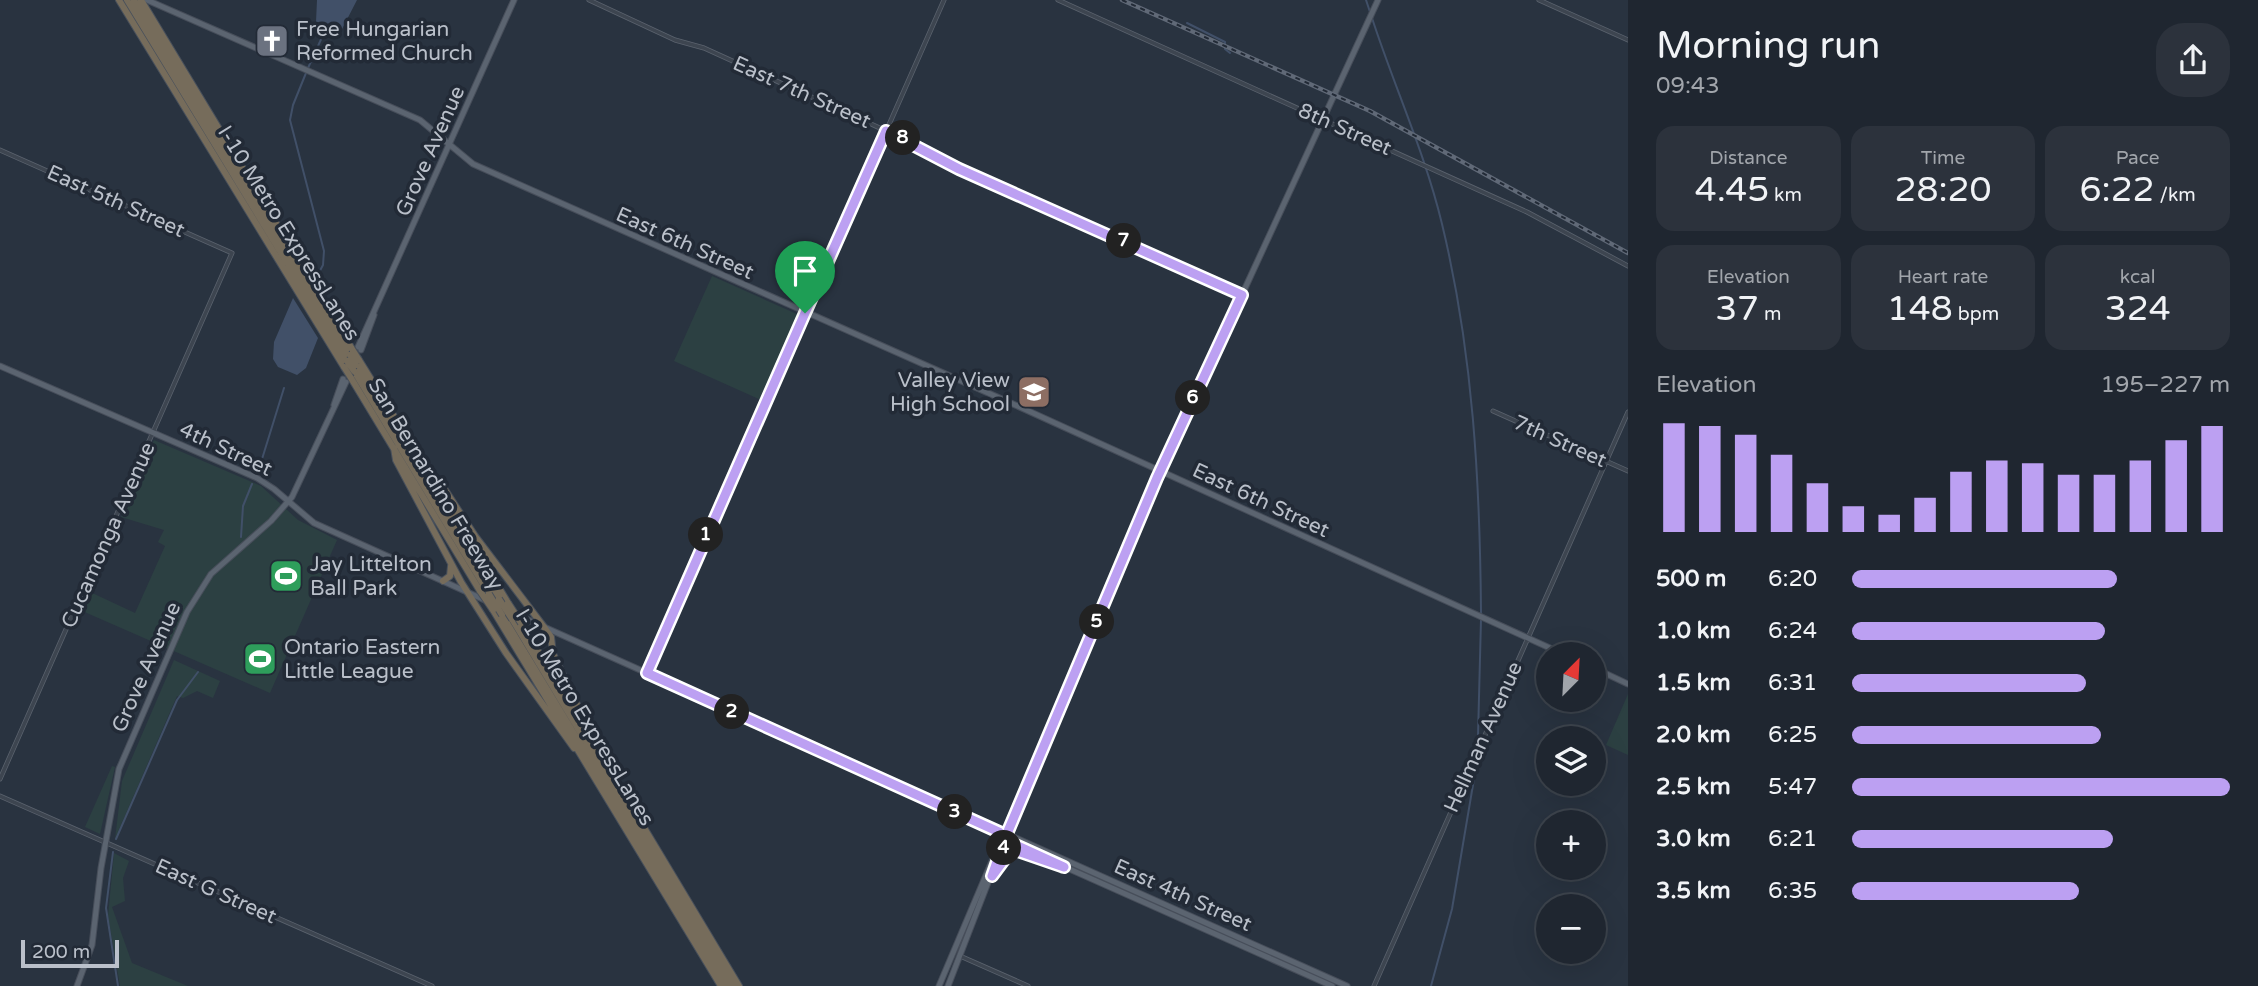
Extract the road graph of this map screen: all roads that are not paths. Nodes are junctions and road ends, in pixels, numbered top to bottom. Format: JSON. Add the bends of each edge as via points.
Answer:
{"nodes":[{"id":1,"x":120,"y":0,"type":"edge"},
{"id":2,"x":127,"y":0,"type":"edge"},
{"id":3,"x":134,"y":0,"type":"edge"},
{"id":4,"x":141,"y":0,"type":"edge"},
{"id":5,"x":148,"y":0,"type":"edge"},
{"id":6,"x":514,"y":0,"type":"edge"},
{"id":7,"x":589,"y":0,"type":"edge"},
{"id":8,"x":944,"y":0,"type":"edge"},
{"id":9,"x":1058,"y":0,"type":"edge"},
{"id":10,"x":1539,"y":0,"type":"edge"},
{"id":11,"x":1376,"y":3,"type":"edge"},
{"id":12,"x":1628,"y":40,"type":"edge"},
{"id":13,"x":173,"y":89,"type":"junction"},
{"id":14,"x":1322,"y":118,"type":"junction"},
{"id":15,"x":886,"y":131,"type":"junction"},
{"id":16,"x":208,"y":135,"type":"junction"},
{"id":17,"x":450,"y":145,"type":"junction"},
{"id":18,"x":0,"y":150,"type":"edge"},
{"id":19,"x":238,"y":162,"type":"junction"},
{"id":20,"x":257,"y":206,"type":"junction"},
{"id":21,"x":232,"y":253,"type":"joint"},
{"id":22,"x":1628,"y":266,"type":"edge"},
{"id":23,"x":1242,"y":295,"type":"junction"},
{"id":24,"x":805,"y":313,"type":"junction"},
{"id":25,"x":352,"y":355,"type":"junction"},
{"id":26,"x":0,"y":366,"type":"edge"},
{"id":27,"x":351,"y":373,"type":"junction"},
{"id":28,"x":1493,"y":411,"type":"dead end"},
{"id":29,"x":1628,"y":412,"type":"edge"},
{"id":30,"x":153,"y":433,"type":"junction"},
{"id":31,"x":394,"y":448,"type":"junction"},
{"id":32,"x":1606,"y":461,"type":"junction"},
{"id":33,"x":1628,"y":471,"type":"edge"},
{"id":34,"x":1160,"y":472,"type":"junction"},
{"id":35,"x":430,"y":474,"type":"junction"},
{"id":36,"x":288,"y":502,"type":"junction"},
{"id":37,"x":446,"y":554,"type":"junction"},
{"id":38,"x":443,"y":582,"type":"junction"},
{"id":39,"x":468,"y":593,"type":"junction"},
{"id":40,"x":544,"y":626,"type":"junction"},
{"id":41,"x":1527,"y":638,"type":"junction"},
{"id":42,"x":1536,"y":642,"type":"edge"},
{"id":43,"x":647,"y":673,"type":"junction"},
{"id":44,"x":1606,"y":674,"type":"edge"},
{"id":45,"x":1628,"y":684,"type":"edge"},
{"id":46,"x":579,"y":752,"type":"junction"},
{"id":47,"x":601,"y":758,"type":"junction"},
{"id":48,"x":0,"y":779,"type":"edge"},
{"id":49,"x":0,"y":796,"type":"edge"},
{"id":50,"x":1006,"y":836,"type":"junction"},
{"id":51,"x":106,"y":842,"type":"junction"},
{"id":52,"x":1064,"y":867,"type":"junction"},
{"id":53,"x":992,"y":876,"type":"junction"},
{"id":54,"x":983,"y":881,"type":"junction"},
{"id":55,"x":978,"y":914,"type":"junction"},
{"id":56,"x":954,"y":953,"type":"junction"},
{"id":57,"x":961,"y":956,"type":"junction"},
{"id":58,"x":77,"y":986,"type":"edge"},
{"id":59,"x":432,"y":986,"type":"edge"},
{"id":60,"x":721,"y":986,"type":"edge"},
{"id":61,"x":727,"y":986,"type":"edge"},
{"id":62,"x":733,"y":986,"type":"edge"},
{"id":63,"x":739,"y":986,"type":"edge"},
{"id":64,"x":939,"y":986,"type":"edge"},
{"id":65,"x":948,"y":986,"type":"edge"},
{"id":66,"x":1028,"y":986,"type":"edge"},
{"id":67,"x":1332,"y":986,"type":"edge"},
{"id":68,"x":1347,"y":986,"type":"edge"},
{"id":69,"x":1374,"y":986,"type":"edge"}],
"edges":[{"from":1,"to":13,"type":"highway","name":"San Bernardino Freeway"},
{"from":2,"to":16,"type":"highway","name":"I-10 Metro ExpressLanes"},
{"from":3,"to":20,"type":"highway","name":"I-10 Metro ExpressLanes"},
{"from":4,"to":19,"type":"highway","name":"San Bernardino Freeway"},
{"from":5,"to":17,"type":"main road","name":"East 6th Street","via":[[425,123]]},
{"from":6,"to":17,"type":"main road","name":"Grove Avenue"},
{"from":7,"to":15,"type":"street","name":"East 7th Street"},
{"from":8,"to":15,"type":"street"},
{"from":9,"to":14,"type":"street","name":"8th Street"},
{"from":10,"to":12,"type":"street"},
{"from":11,"to":14,"type":"main road"},
{"from":13,"to":16,"type":"highway"},
{"from":13,"to":25,"type":"highway","name":"San Bernardino Freeway"},
{"from":14,"to":22,"type":"street","name":"8th Street","via":[[1527,212]]},
{"from":14,"to":23,"type":"main road"},
{"from":15,"to":23,"type":"street","name":"East 7th Street","via":[[959,169]]},
{"from":15,"to":24,"type":"street"},
{"from":16,"to":25,"type":"highway","name":"I-10 Metro ExpressLanes"},
{"from":17,"to":24,"type":"main road","name":"East 6th Street","via":[[473,164]]},
{"from":17,"to":25,"type":"main road","name":"Grove Avenue"},
{"from":18,"to":21,"type":"street","name":"East 5th Street"},
{"from":19,"to":20,"type":"highway"},
{"from":19,"to":25,"type":"highway","name":"San Bernardino Freeway"},
{"from":20,"to":25,"type":"highway","name":"I-10 Metro ExpressLanes"},
{"from":21,"to":30,"type":"street","name":"Cucamonga Avenue"},
{"from":23,"to":34,"type":"main road"},
{"from":24,"to":34,"type":"main road","name":"East 6th Street"},
{"from":24,"to":43,"type":"street"},
{"from":25,"to":27,"type":"highway","name":"San Bernardino Freeway","bridge":true},
{"from":25,"to":27,"type":"highway","name":"San Bernardino Freeway","bridge":true},
{"from":26,"to":30,"type":"main road","name":"4th Street"},
{"from":27,"to":31,"type":"highway","name":"San Bernardino Freeway"},
{"from":27,"to":35,"type":"highway","name":"San Bernardino Freeway"},
{"from":27,"to":36,"type":"main road","name":"Grove Avenue"},
{"from":27,"to":61,"type":"highway","name":"I-10 Metro ExpressLanes","bridge":true},
{"from":27,"to":62,"type":"highway","name":"I-10 Metro ExpressLanes","bridge":true,"via":[[512,619]]},
{"from":28,"to":32,"type":"street","name":"7th Street"},
{"from":29,"to":32,"type":"street","name":"Hellman Avenue"},
{"from":30,"to":36,"type":"main road","name":"4th Street","via":[[255,477]]},
{"from":30,"to":48,"type":"street","name":"Cucamonga Avenue"},
{"from":31,"to":37,"type":"highway"},
{"from":31,"to":46,"type":"highway","name":"San Bernardino Freeway","bridge":true},
{"from":32,"to":33,"type":"street","name":"7th Street"},
{"from":32,"to":41,"type":"street","name":"Hellman Avenue"},
{"from":34,"to":41,"type":"main road","name":"East 6th Street"},
{"from":34,"to":50,"type":"main road"},
{"from":35,"to":40,"type":"highway"},
{"from":35,"to":47,"type":"highway","name":"San Bernardino Freeway","bridge":true},
{"from":36,"to":38,"type":"main road","name":"4th Street","via":[[314,523]]},
{"from":36,"to":51,"type":"main road","name":"Grove Avenue","via":[[231,553],[196,594],[122,761]]},
{"from":37,"to":38,"type":"highway","via":[[452,570]]},
{"from":37,"to":39,"type":"highway"},
{"from":38,"to":39,"type":"main road","name":"4th Street"},
{"from":39,"to":40,"type":"main road","name":"4th Street"},
{"from":39,"to":46,"type":"highway","via":[[568,743]]},
{"from":40,"to":43,"type":"main road","name":"East 4th Street"},
{"from":40,"to":47,"type":"highway","via":[[553,654],[599,744]]},
{"from":41,"to":42,"type":"main road","name":"East 6th Street"},
{"from":41,"to":69,"type":"street","name":"Hellman Avenue"},
{"from":43,"to":50,"type":"main road","name":"East 4th Street"},
{"from":44,"to":45,"type":"main road"},
{"from":46,"to":60,"type":"highway","name":"San Bernardino Freeway"},
{"from":47,"to":63,"type":"highway","name":"San Bernardino Freeway"},
{"from":49,"to":51,"type":"street","name":"East G Street"},
{"from":50,"to":52,"type":"main road","name":"East 4th Street","via":[[1011,843]]},
{"from":50,"to":53,"type":"main road"},
{"from":50,"to":54,"type":"main road"},
{"from":50,"to":68,"type":"main road","name":"East 4th Street","via":[[1077,863]]},
{"from":51,"to":58,"type":"main road","name":"Grove Avenue","via":[[92,945]]},
{"from":51,"to":59,"type":"street","name":"East G Street"},
{"from":52,"to":53,"type":"main road","via":[[1012,849]]},
{"from":52,"to":67,"type":"main road","name":"East 4th Street"},
{"from":53,"to":55,"type":"main road"},
{"from":54,"to":55,"type":"main road"},
{"from":54,"to":56,"type":"main road"},
{"from":55,"to":57,"type":"main road"},
{"from":56,"to":57,"type":"street"},
{"from":56,"to":64,"type":"main road"},
{"from":57,"to":65,"type":"main road"},
{"from":57,"to":66,"type":"street"}]}
